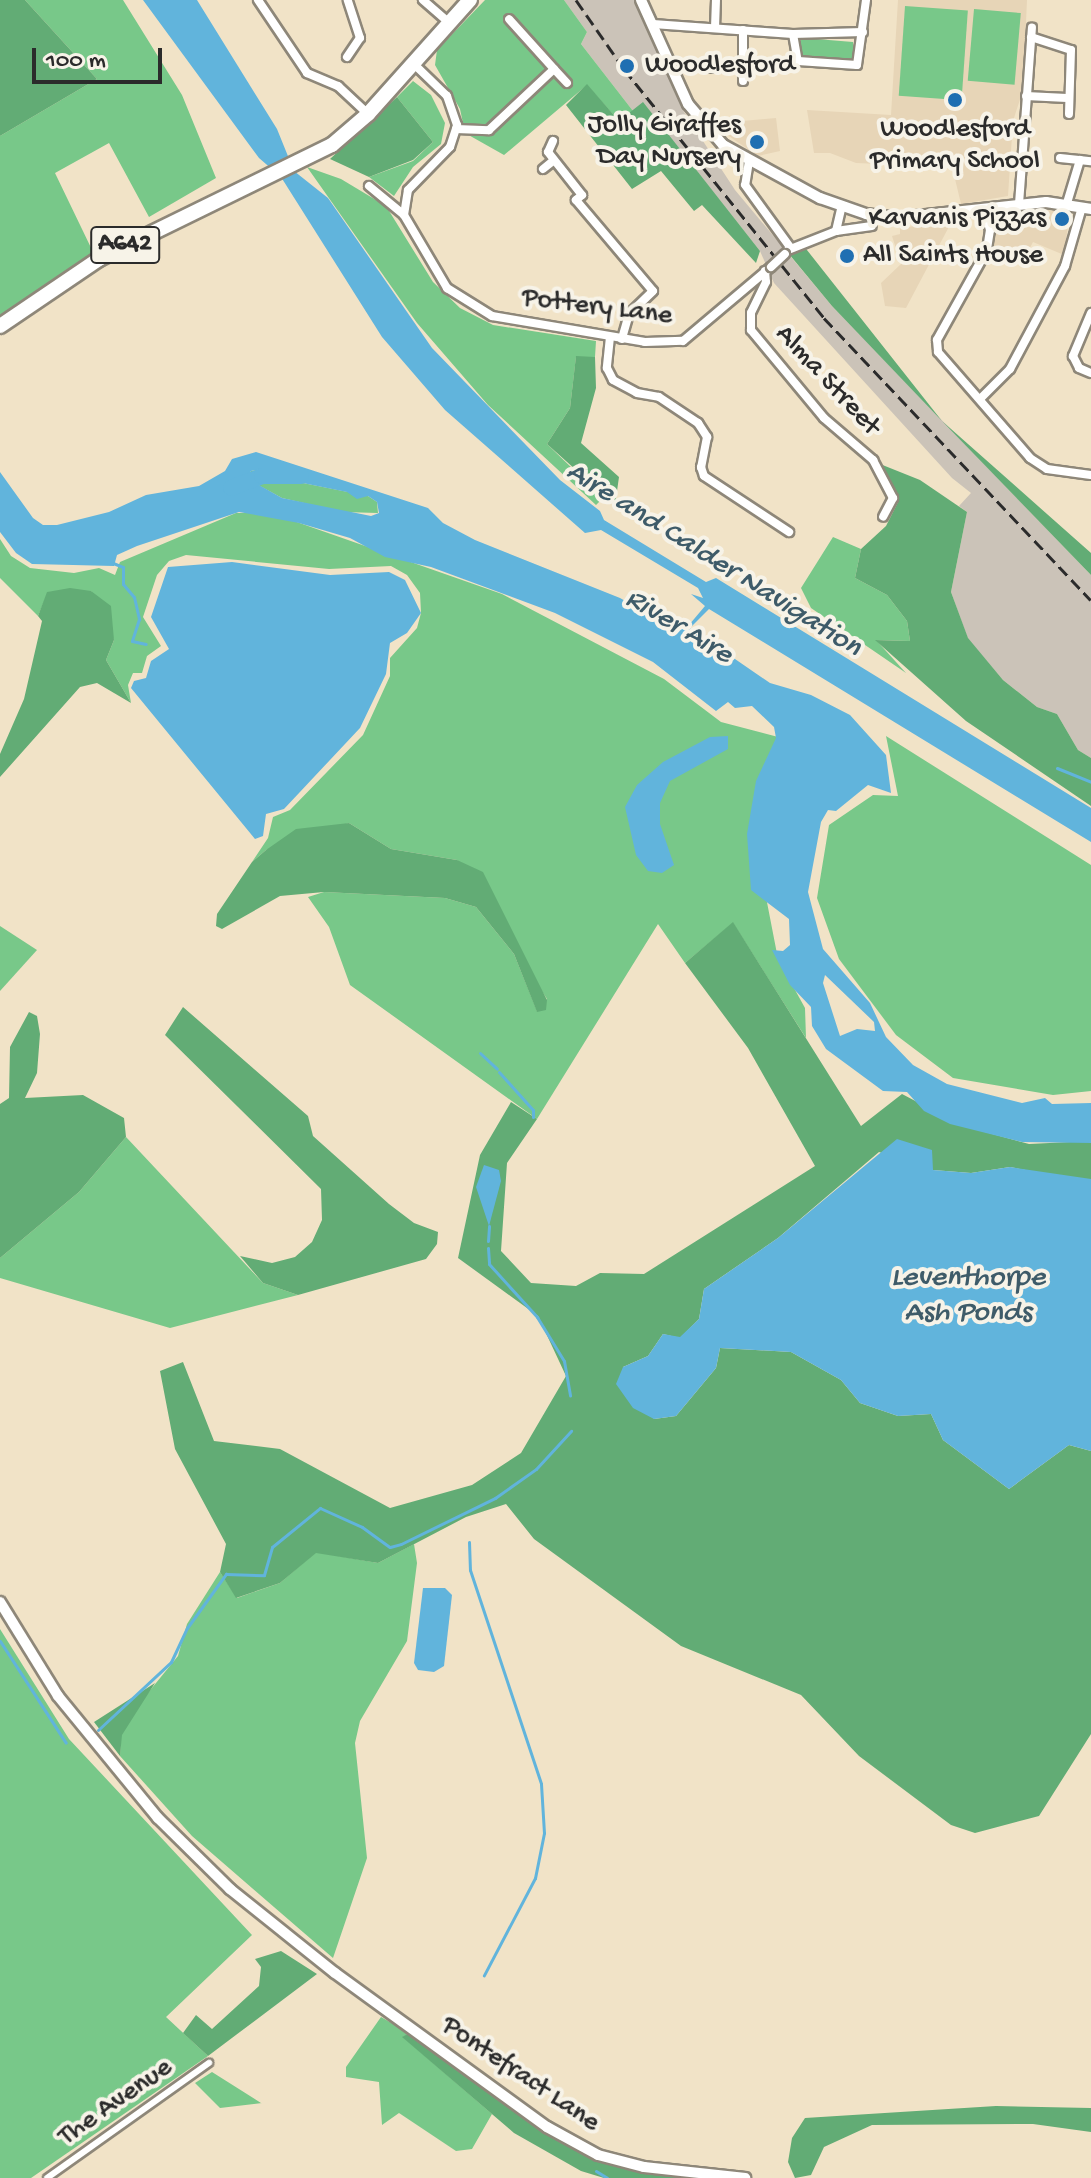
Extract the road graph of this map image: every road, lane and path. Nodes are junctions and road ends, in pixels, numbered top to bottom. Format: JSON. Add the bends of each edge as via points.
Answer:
{"nodes":[{"id":1,"x":258,"y":0,"type":"edge"},
{"id":2,"x":348,"y":0,"type":"edge"},
{"id":3,"x":423,"y":0,"type":"edge"},
{"id":4,"x":470,"y":0,"type":"edge"},
{"id":5,"x":641,"y":0,"type":"edge"},
{"id":6,"x":716,"y":0,"type":"edge"},
{"id":7,"x":866,"y":0,"type":"edge"},
{"id":8,"x":509,"y":19,"type":"dead end"},
{"id":9,"x":449,"y":23,"type":"junction"},
{"id":10,"x":653,"y":24,"type":"junction"},
{"id":11,"x":715,"y":28,"type":"junction"},
{"id":12,"x":743,"y":30,"type":"junction"},
{"id":13,"x":863,"y":32,"type":"junction"},
{"id":14,"x":793,"y":34,"type":"junction"},
{"id":15,"x":347,"y":57,"type":"dead end"},
{"id":16,"x":413,"y":63,"type":"junction"},
{"id":17,"x":710,"y":68,"type":"dead end"},
{"id":18,"x":743,"y":68,"type":"junction"},
{"id":19,"x":554,"y":69,"type":"junction"},
{"id":20,"x":743,"y":81,"type":"dead end"},
{"id":21,"x":567,"y":83,"type":"dead end"},
{"id":22,"x":1026,"y":96,"type":"junction"},
{"id":23,"x":1067,"y":98,"type":"junction"},
{"id":24,"x":368,"y":114,"type":"junction"},
{"id":25,"x":1069,"y":114,"type":"dead end"},
{"id":26,"x":456,"y":129,"type":"junction"},
{"id":27,"x":553,"y":141,"type":"dead end"},
{"id":28,"x":1060,"y":158,"type":"dead end"},
{"id":29,"x":1080,"y":160,"type":"junction"},
{"id":30,"x":553,"y":161,"type":"junction"},
{"id":31,"x":749,"y":161,"type":"junction"},
{"id":32,"x":1091,"y":161,"type":"edge"},
{"id":33,"x":543,"y":169,"type":"dead end"},
{"id":34,"x":369,"y":186,"type":"dead end"},
{"id":35,"x":1067,"y":203,"type":"junction"},
{"id":36,"x":1019,"y":204,"type":"junction"},
{"id":37,"x":842,"y":206,"type":"junction"},
{"id":38,"x":1086,"y":208,"type":"edge"},
{"id":39,"x":984,"y":209,"type":"junction"},
{"id":40,"x":404,"y":215,"type":"junction"},
{"id":41,"x":872,"y":226,"type":"dead end"},
{"id":42,"x":836,"y":231,"type":"junction"},
{"id":43,"x":791,"y":248,"type":"junction"},
{"id":44,"x":768,"y":269,"type":"junction"},
{"id":45,"x":1091,"y":313,"type":"edge"},
{"id":46,"x":0,"y":326,"type":"edge"},
{"id":47,"x":610,"y":337,"type":"junction"},
{"id":48,"x":622,"y":339,"type":"junction"},
{"id":49,"x":1091,"y":373,"type":"edge"},
{"id":50,"x":981,"y":398,"type":"junction"},
{"id":51,"x":1091,"y":475,"type":"edge"},
{"id":52,"x":883,"y":517,"type":"dead end"},
{"id":53,"x":789,"y":532,"type":"dead end"},
{"id":54,"x":0,"y":1602,"type":"edge"},
{"id":55,"x":209,"y":2063,"type":"dead end"},
{"id":56,"x":47,"y":2178,"type":"edge"},
{"id":57,"x":745,"y":2178,"type":"edge"}],
"edges":[{"from":1,"to":24,"type":"street","via":[[307,73],[338,86]]},
{"from":2,"to":15,"type":"street","via":[[360,38]]},
{"from":3,"to":9,"type":"street"},
{"from":4,"to":9,"type":"main road","number":"A642"},
{"from":5,"to":10,"type":"street"},
{"from":6,"to":11,"type":"street"},
{"from":7,"to":13,"type":"street"},
{"from":8,"to":19,"type":"street"},
{"from":9,"to":16,"type":"main road","number":"A642"},
{"from":10,"to":11,"type":"street"},
{"from":10,"to":31,"type":"street","via":[[695,115],[723,145]]},
{"from":11,"to":12,"type":"street"},
{"from":12,"to":14,"type":"street"},
{"from":12,"to":18,"type":"street"},
{"from":13,"to":14,"type":"street"},
{"from":13,"to":14,"type":"street","via":[[862,59],[855,65],[798,61]]},
{"from":16,"to":24,"type":"main road","number":"A642"},
{"from":16,"to":26,"type":"street","via":[[447,96]]},
{"from":17,"to":18,"type":"street"},
{"from":18,"to":20,"type":"street"},
{"from":19,"to":21,"type":"street"},
{"from":19,"to":26,"type":"street","via":[[489,130]]},
{"from":22,"to":23,"type":"street"},
{"from":22,"to":23,"type":"street","via":[[1032,32],[1071,50]]},
{"from":22,"to":36,"type":"street"},
{"from":23,"to":25,"type":"street"},
{"from":24,"to":46,"type":"main road","number":"A642","via":[[332,145],[99,259]]},
{"from":26,"to":40,"type":"street","via":[[450,147],[408,190]]},
{"from":27,"to":30,"type":"street","via":[[548,152]]},
{"from":28,"to":29,"type":"street"},
{"from":29,"to":32,"type":"street"},
{"from":29,"to":35,"type":"street"},
{"from":30,"to":33,"type":"street"},
{"from":30,"to":48,"type":"street","via":[[582,195],[576,200],[653,291],[629,314]]},
{"from":31,"to":37,"type":"street"},
{"from":31,"to":43,"type":"street","via":[[745,185]]},
{"from":34,"to":40,"type":"street","name":"Pottery Lane"},
{"from":35,"to":36,"type":"street"},
{"from":35,"to":38,"type":"street"},
{"from":36,"to":39,"type":"street"},
{"from":37,"to":39,"type":"street","via":[[866,214],[922,218]]},
{"from":37,"to":42,"type":"street"},
{"from":38,"to":50,"type":"street","via":[[1065,266],[1010,369]]},
{"from":39,"to":50,"type":"street","via":[[990,230],[987,250],[937,340],[938,352]]},
{"from":40,"to":47,"type":"street","name":"Pottery Lane","via":[[447,288],[465,303],[492,316]]},
{"from":41,"to":42,"type":"street"},
{"from":42,"to":43,"type":"street"},
{"from":43,"to":44,"type":"street","name":"Pottery Lane","bridge":true},
{"from":44,"to":48,"type":"street","name":"Pottery Lane","via":[[683,341]]},
{"from":44,"to":52,"type":"street","name":"Alma Street","via":[[751,313],[751,330],[815,409],[873,460],[893,498]]},
{"from":45,"to":49,"type":"street","via":[[1074,352],[1076,365]]},
{"from":47,"to":48,"type":"street","name":"Pottery Lane"},
{"from":47,"to":53,"type":"street","via":[[607,368],[613,380],[659,397],[698,423],[707,437],[704,476]]},
{"from":50,"to":51,"type":"street","via":[[1008,434],[1047,469]]},
{"from":54,"to":57,"type":"street","name":"Pontefract Lane","via":[[58,1696],[158,1818],[230,1889],[335,1973],[547,2127],[600,2156]]},
{"from":55,"to":56,"type":"street","name":"The Avenue"}]}
